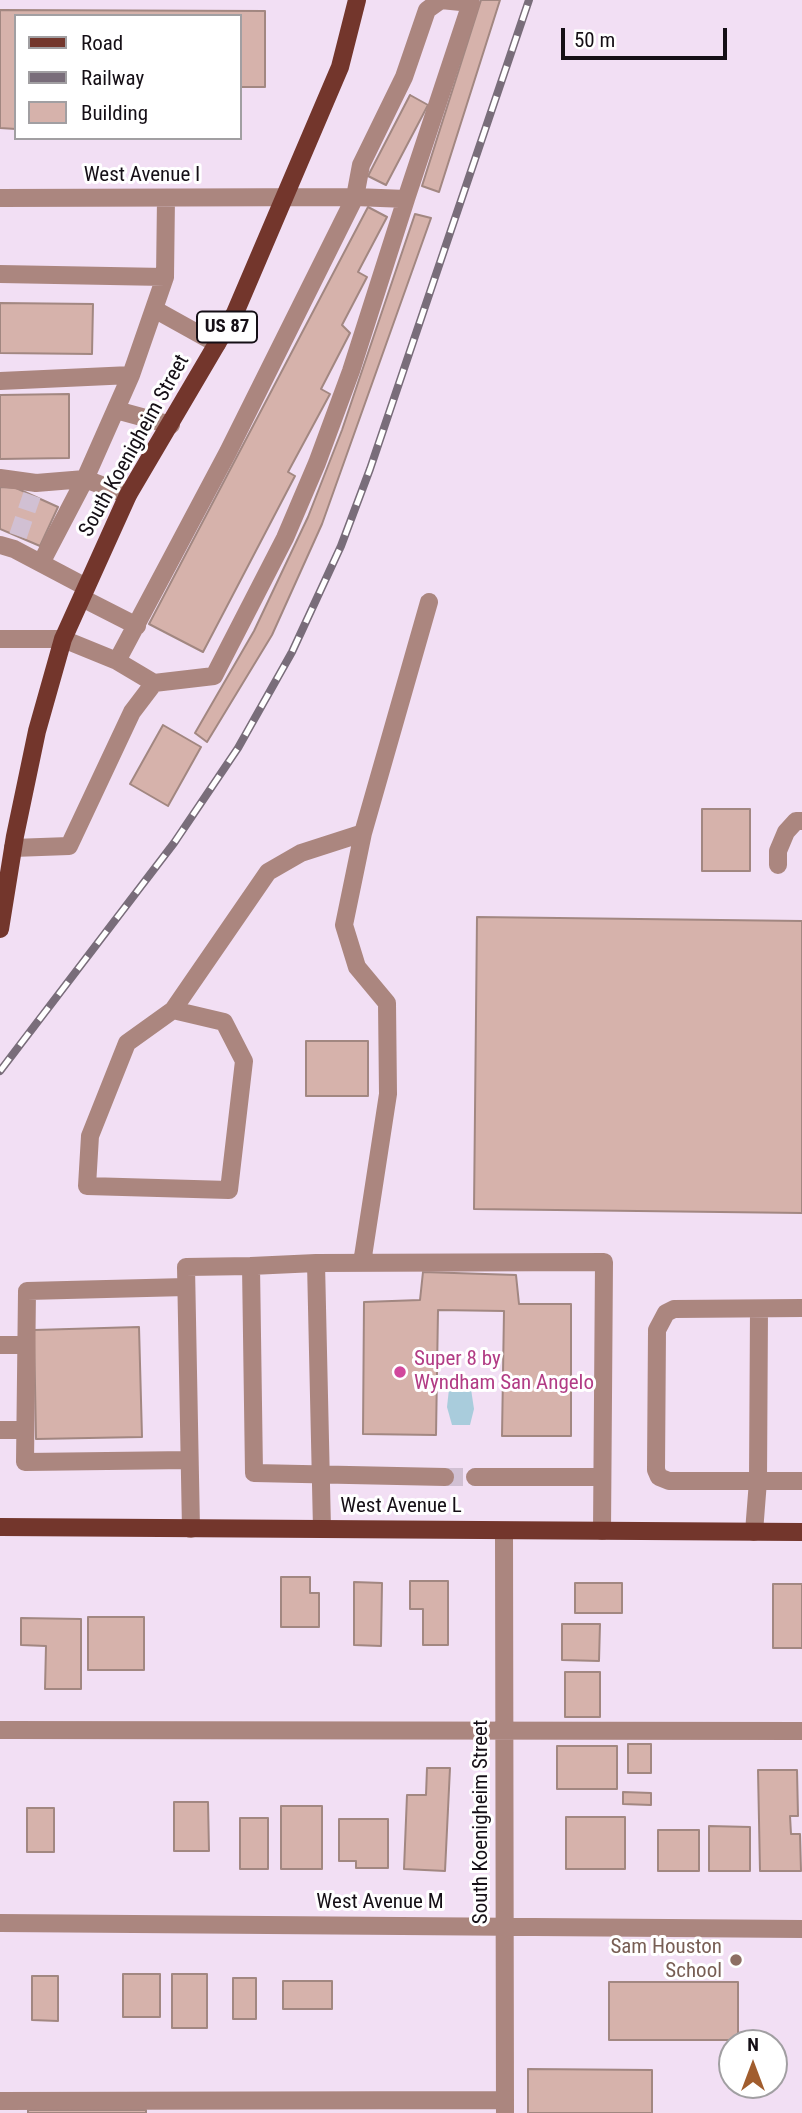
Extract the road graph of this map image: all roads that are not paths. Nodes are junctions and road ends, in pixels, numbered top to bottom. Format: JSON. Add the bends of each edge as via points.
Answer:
{"nodes":[{"id":1,"x":357,"y":0,"type":"edge"},
{"id":2,"x":462,"y":1,"type":"edge"},
{"id":3,"x":355,"y":197,"type":"junction"},
{"id":4,"x":0,"y":198,"type":"edge"},
{"id":5,"x":166,"y":198,"type":"junction"},
{"id":6,"x":284,"y":198,"type":"junction"},
{"id":7,"x":406,"y":199,"type":"junction"},
{"id":8,"x":0,"y":274,"type":"edge"},
{"id":9,"x":165,"y":277,"type":"junction"},
{"id":10,"x":154,"y":309,"type":"junction"},
{"id":11,"x":217,"y":344,"type":"junction"},
{"id":12,"x":131,"y":375,"type":"junction"},
{"id":13,"x":0,"y":380,"type":"edge"},
{"id":14,"x":117,"y":410,"type":"junction"},
{"id":15,"x":171,"y":425,"type":"junction"},
{"id":16,"x":0,"y":478,"type":"edge"},
{"id":17,"x":85,"y":479,"type":"junction"},
{"id":18,"x":128,"y":495,"type":"junction"},
{"id":19,"x":11,"y":543,"type":"edge"},
{"id":20,"x":41,"y":563,"type":"junction"},
{"id":21,"x":84,"y":592,"type":"junction"},
{"id":22,"x":429,"y":602,"type":"dead end"},
{"id":23,"x":137,"y":626,"type":"junction"},
{"id":24,"x":0,"y":639,"type":"edge"},
{"id":25,"x":63,"y":639,"type":"junction"},
{"id":26,"x":117,"y":661,"type":"junction"},
{"id":27,"x":154,"y":683,"type":"junction"},
{"id":28,"x":802,"y":821,"type":"edge"},
{"id":29,"x":363,"y":833,"type":"junction"},
{"id":30,"x":13,"y":848,"type":"junction"},
{"id":31,"x":778,"y":865,"type":"dead end"},
{"id":32,"x":0,"y":929,"type":"edge"},
{"id":33,"x":173,"y":1010,"type":"junction"},
{"id":34,"x":316,"y":1263,"type":"junction"},
{"id":35,"x":362,"y":1263,"type":"junction"},
{"id":36,"x":251,"y":1266,"type":"junction"},
{"id":37,"x":186,"y":1287,"type":"junction"},
{"id":38,"x":802,"y":1308,"type":"edge"},
{"id":39,"x":759,"y":1309,"type":"junction"},
{"id":40,"x":0,"y":1345,"type":"edge"},
{"id":41,"x":26,"y":1345,"type":"junction"},
{"id":42,"x":0,"y":1430,"type":"edge"},
{"id":43,"x":25,"y":1430,"type":"junction"},
{"id":44,"x":189,"y":1460,"type":"junction"},
{"id":45,"x":321,"y":1476,"type":"junction"},
{"id":46,"x":445,"y":1477,"type":"tunnel mouth"},
{"id":47,"x":475,"y":1477,"type":"tunnel mouth"},
{"id":48,"x":602,"y":1477,"type":"junction"},
{"id":49,"x":758,"y":1481,"type":"junction"},
{"id":50,"x":802,"y":1481,"type":"edge"},
{"id":51,"x":0,"y":1527,"type":"edge"},
{"id":52,"x":191,"y":1529,"type":"junction"},
{"id":53,"x":321,"y":1530,"type":"junction"},
{"id":54,"x":505,"y":1531,"type":"junction"},
{"id":55,"x":602,"y":1531,"type":"junction"},
{"id":56,"x":754,"y":1532,"type":"junction"},
{"id":57,"x":802,"y":1532,"type":"edge"},
{"id":58,"x":0,"y":1730,"type":"edge"},
{"id":59,"x":505,"y":1731,"type":"junction"},
{"id":60,"x":802,"y":1731,"type":"edge"},
{"id":61,"x":0,"y":1923,"type":"edge"},
{"id":62,"x":505,"y":1927,"type":"junction"},
{"id":63,"x":802,"y":1929,"type":"edge"},
{"id":64,"x":0,"y":2101,"type":"edge"},
{"id":65,"x":505,"y":2107,"type":"edge"}],
"edges":[{"from":1,"to":6,"type":"main road","name":"South Koenigheim Street","number":"US 87","via":[[340,67]]},
{"from":2,"to":3,"type":"street","via":[[441,0],[427,10],[404,77],[361,165]]},
{"from":2,"to":7,"type":"street","via":[[471,3]]},
{"from":3,"to":6,"type":"street","name":"West Avenue I"},
{"from":3,"to":7,"type":"street","name":"West Avenue I"},
{"from":3,"to":23,"type":"street"},
{"from":4,"to":5,"type":"street","name":"West Avenue I"},
{"from":5,"to":6,"type":"street","name":"West Avenue I"},
{"from":5,"to":9,"type":"street"},
{"from":6,"to":11,"type":"main road","name":"South Koenigheim Street","number":"US 87"},
{"from":7,"to":27,"type":"street","via":[[317,463],[285,538],[214,676]]},
{"from":8,"to":9,"type":"street"},
{"from":9,"to":10,"type":"street"},
{"from":10,"to":11,"type":"street"},
{"from":10,"to":12,"type":"street"},
{"from":11,"to":15,"type":"main road","name":"South Koenigheim Street","number":"US 87"},
{"from":12,"to":13,"type":"street"},
{"from":12,"to":14,"type":"street"},
{"from":14,"to":15,"type":"street"},
{"from":14,"to":17,"type":"street"},
{"from":15,"to":18,"type":"main road","name":"South Koenigheim Street","number":"US 87"},
{"from":16,"to":17,"type":"street","via":[[34,489]]},
{"from":17,"to":18,"type":"street"},
{"from":17,"to":20,"type":"street"},
{"from":18,"to":21,"type":"main road","name":"South Koenigheim Street","number":"US 87"},
{"from":19,"to":20,"type":"street"},
{"from":20,"to":21,"type":"street"},
{"from":21,"to":23,"type":"street"},
{"from":21,"to":25,"type":"main road","name":"South Koenigheim Street","number":"US 87"},
{"from":22,"to":29,"type":"street"},
{"from":23,"to":26,"type":"street"},
{"from":24,"to":25,"type":"street"},
{"from":25,"to":26,"type":"street"},
{"from":25,"to":30,"type":"main road","name":"South Koenigheim Street","number":"US 87","via":[[37,731]]},
{"from":26,"to":27,"type":"street"},
{"from":27,"to":30,"type":"street","via":[[132,712],[69,846]]},
{"from":28,"to":31,"type":"street","via":[[786,832]]},
{"from":29,"to":33,"type":"street","via":[[301,852],[268,872]]},
{"from":29,"to":35,"type":"street","via":[[344,925],[356,967],[387,1003],[388,1094]]},
{"from":30,"to":32,"type":"main road","name":"South Koenigheim Street","number":"US 87"},
{"from":33,"to":33,"type":"street","via":[[127,1043],[90,1136],[87,1186],[229,1190],[244,1061],[224,1022]]},
{"from":34,"to":35,"type":"street"},
{"from":34,"to":36,"type":"street"},
{"from":34,"to":45,"type":"street"},
{"from":35,"to":48,"type":"street","via":[[604,1262]]},
{"from":36,"to":37,"type":"street","via":[[186,1267]]},
{"from":36,"to":45,"type":"street","via":[[254,1473]]},
{"from":37,"to":41,"type":"street","via":[[27,1291]]},
{"from":37,"to":44,"type":"street"},
{"from":38,"to":39,"type":"street"},
{"from":39,"to":49,"type":"street"},
{"from":39,"to":49,"type":"street","via":[[674,1309],[661,1318],[657,1330],[656,1456],[659,1476],[669,1480]]},
{"from":40,"to":41,"type":"street"},
{"from":41,"to":43,"type":"street"},
{"from":42,"to":43,"type":"street"},
{"from":43,"to":44,"type":"street","via":[[25,1462]]},
{"from":44,"to":52,"type":"street"},
{"from":45,"to":46,"type":"street"},
{"from":45,"to":53,"type":"street"},
{"from":47,"to":48,"type":"street"},
{"from":48,"to":55,"type":"street"},
{"from":49,"to":50,"type":"street"},
{"from":49,"to":56,"type":"street"},
{"from":51,"to":52,"type":"main road","name":"West Avenue L"},
{"from":52,"to":53,"type":"main road","name":"West Avenue L"},
{"from":53,"to":54,"type":"main road","name":"West Avenue L"},
{"from":54,"to":55,"type":"main road","name":"West Avenue L"},
{"from":54,"to":59,"type":"street","name":"South Koenigheim Street"},
{"from":55,"to":56,"type":"main road","name":"West Avenue L"},
{"from":56,"to":57,"type":"main road","name":"West Avenue L"},
{"from":58,"to":59,"type":"street"},
{"from":59,"to":60,"type":"street"},
{"from":59,"to":62,"type":"street","name":"South Koenigheim Street"},
{"from":61,"to":62,"type":"street","name":"West Avenue M"},
{"from":62,"to":63,"type":"street","name":"West Avenue M"},
{"from":62,"to":65,"type":"street","name":"South Koenigheim Street"},
{"from":64,"to":65,"type":"street"}]}
